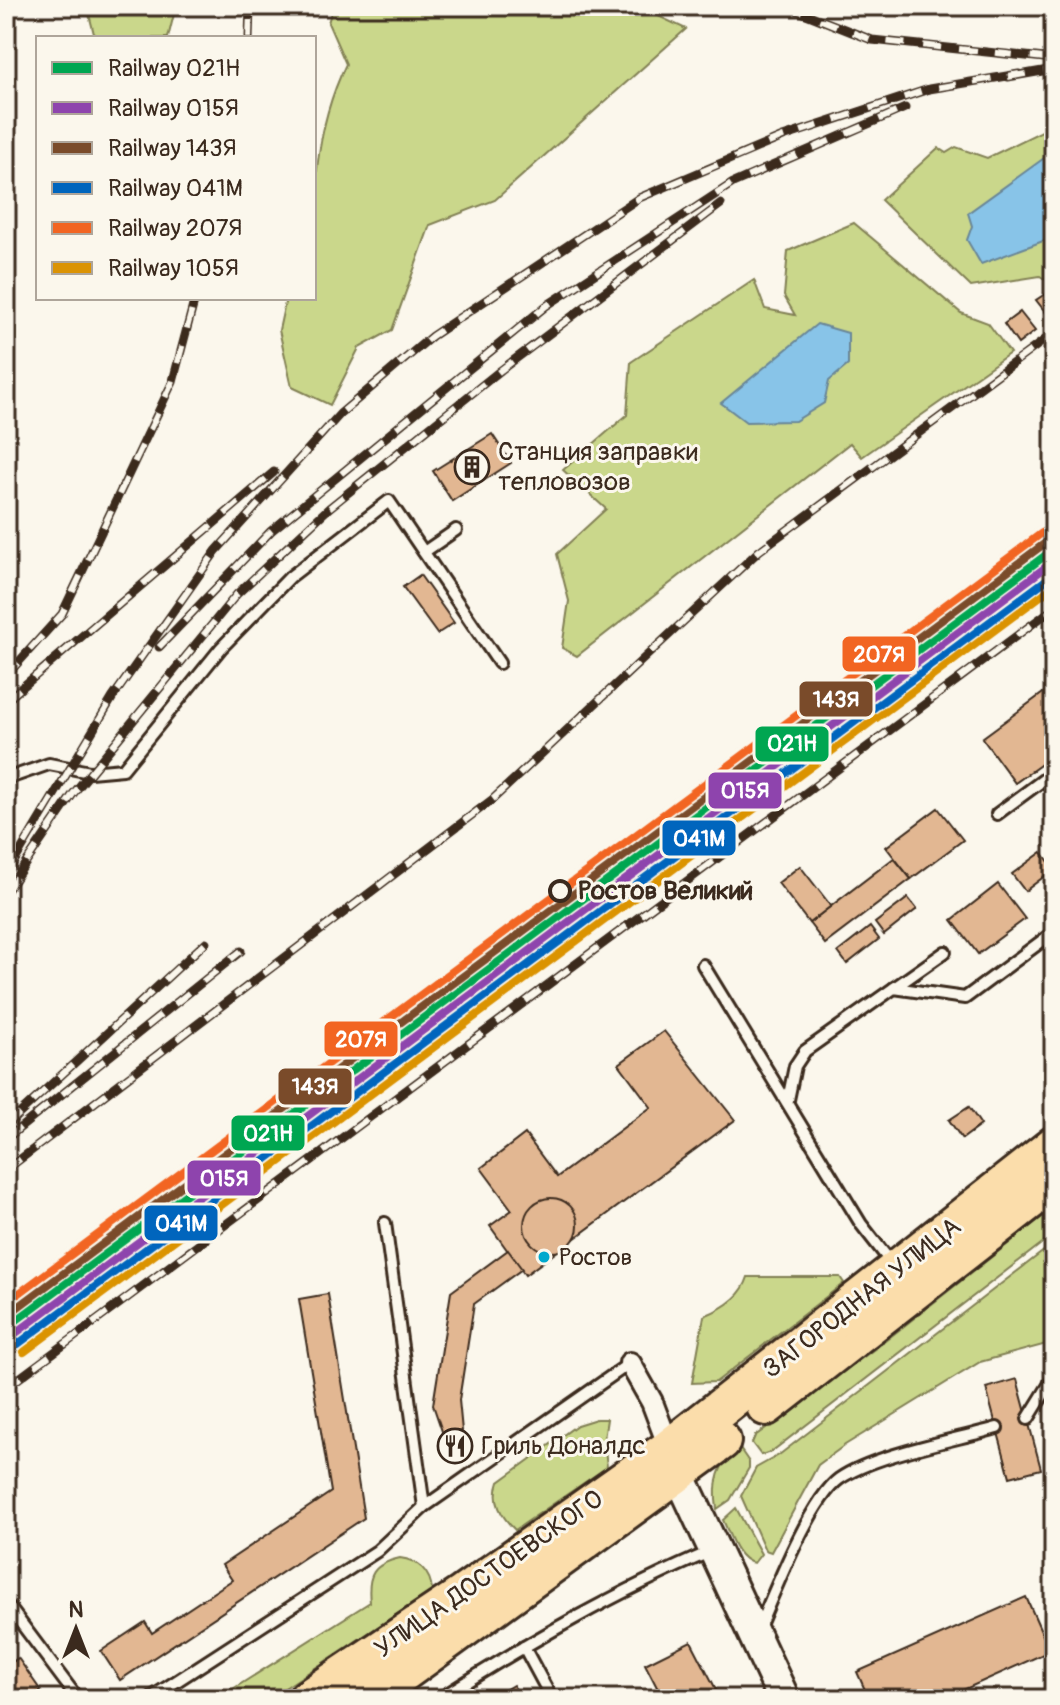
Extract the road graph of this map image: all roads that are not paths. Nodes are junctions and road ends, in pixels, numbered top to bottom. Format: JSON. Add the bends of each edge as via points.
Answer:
{"nodes":[{"id":1,"x":456,"y":530,"type":"dead end"},
{"id":2,"x":424,"y":552,"type":"junction"},
{"id":3,"x":499,"y":663,"type":"dead end"},
{"id":4,"x":1054,"y":772,"type":"edge"},
{"id":5,"x":6,"y":779,"type":"edge"},
{"id":6,"x":997,"y":814,"type":"dead end"},
{"id":7,"x":1054,"y":932,"type":"edge"},
{"id":8,"x":945,"y":952,"type":"dead end"},
{"id":9,"x":703,"y":965,"type":"dead end"},
{"id":10,"x":894,"y":988,"type":"junction"},
{"id":11,"x":788,"y":1100,"type":"junction"},
{"id":12,"x":1054,"y":1146,"type":"edge"},
{"id":13,"x":1054,"y":1181,"type":"edge"},
{"id":14,"x":385,"y":1223,"type":"dead end"},
{"id":15,"x":897,"y":1270,"type":"junction"},
{"id":16,"x":630,"y":1363,"type":"joint"},
{"id":17,"x":1054,"y":1377,"type":"edge"},
{"id":18,"x":1028,"y":1419,"type":"dead end"},
{"id":19,"x":997,"y":1428,"type":"dead end"},
{"id":20,"x":674,"y":1461,"type":"junction"},
{"id":21,"x":424,"y":1507,"type":"junction"},
{"id":22,"x":714,"y":1550,"type":"junction"},
{"id":23,"x":6,"y":1603,"type":"edge"},
{"id":24,"x":755,"y":1639,"type":"junction"},
{"id":25,"x":524,"y":1647,"type":"junction"},
{"id":26,"x":78,"y":1699,"type":"edge"},
{"id":27,"x":149,"y":1699,"type":"edge"},
{"id":28,"x":308,"y":1699,"type":"edge"},
{"id":29,"x":366,"y":1699,"type":"edge"},
{"id":30,"x":439,"y":1699,"type":"edge"},
{"id":31,"x":552,"y":1699,"type":"edge"},
{"id":32,"x":784,"y":1699,"type":"edge"}],
"edges":[{"from":1,"to":2,"type":"lane"},
{"from":2,"to":3,"type":"lane"},
{"from":2,"to":5,"type":"lane","via":[[389,501],[290,577],[221,648],[123,769],[90,772],[49,764]]},
{"from":4,"to":6,"type":"lane"},
{"from":7,"to":10,"type":"lane","via":[[965,998]]},
{"from":8,"to":10,"type":"lane"},
{"from":9,"to":11,"type":"lane"},
{"from":10,"to":11,"type":"lane","via":[[805,1051],[795,1066]]},
{"from":11,"to":15,"type":"lane","via":[[861,1224]]},
{"from":12,"to":15,"type":"highway","name":"ЗАГОРОДНАЯ УЛИЦА"},
{"from":13,"to":20,"type":"highway","name":"ЗАГОРОДНАЯ УЛИЦА"},
{"from":14,"to":21,"type":"lane"},
{"from":15,"to":20,"type":"highway","name":"ЗАГОРОДНАЯ УЛИЦА"},
{"from":16,"to":20,"type":"street","via":[[652,1402]]},
{"from":16,"to":21,"type":"lane"},
{"from":17,"to":18,"type":"lane"},
{"from":19,"to":24,"type":"lane","via":[[872,1464],[838,1480],[816,1508]]},
{"from":20,"to":22,"type":"street"},
{"from":20,"to":28,"type":"highway","name":"УЛИЦА ДОСТОЕВСКОГО"},
{"from":20,"to":29,"type":"highway","name":"УЛИЦА ДОСТОЕВСКОГО"},
{"from":21,"to":27,"type":"lane","via":[[377,1551]]},
{"from":22,"to":24,"type":"street"},
{"from":22,"to":25,"type":"lane"},
{"from":23,"to":26,"type":"lane"},
{"from":24,"to":32,"type":"street"},
{"from":25,"to":30,"type":"lane"},
{"from":25,"to":31,"type":"lane"}]}
